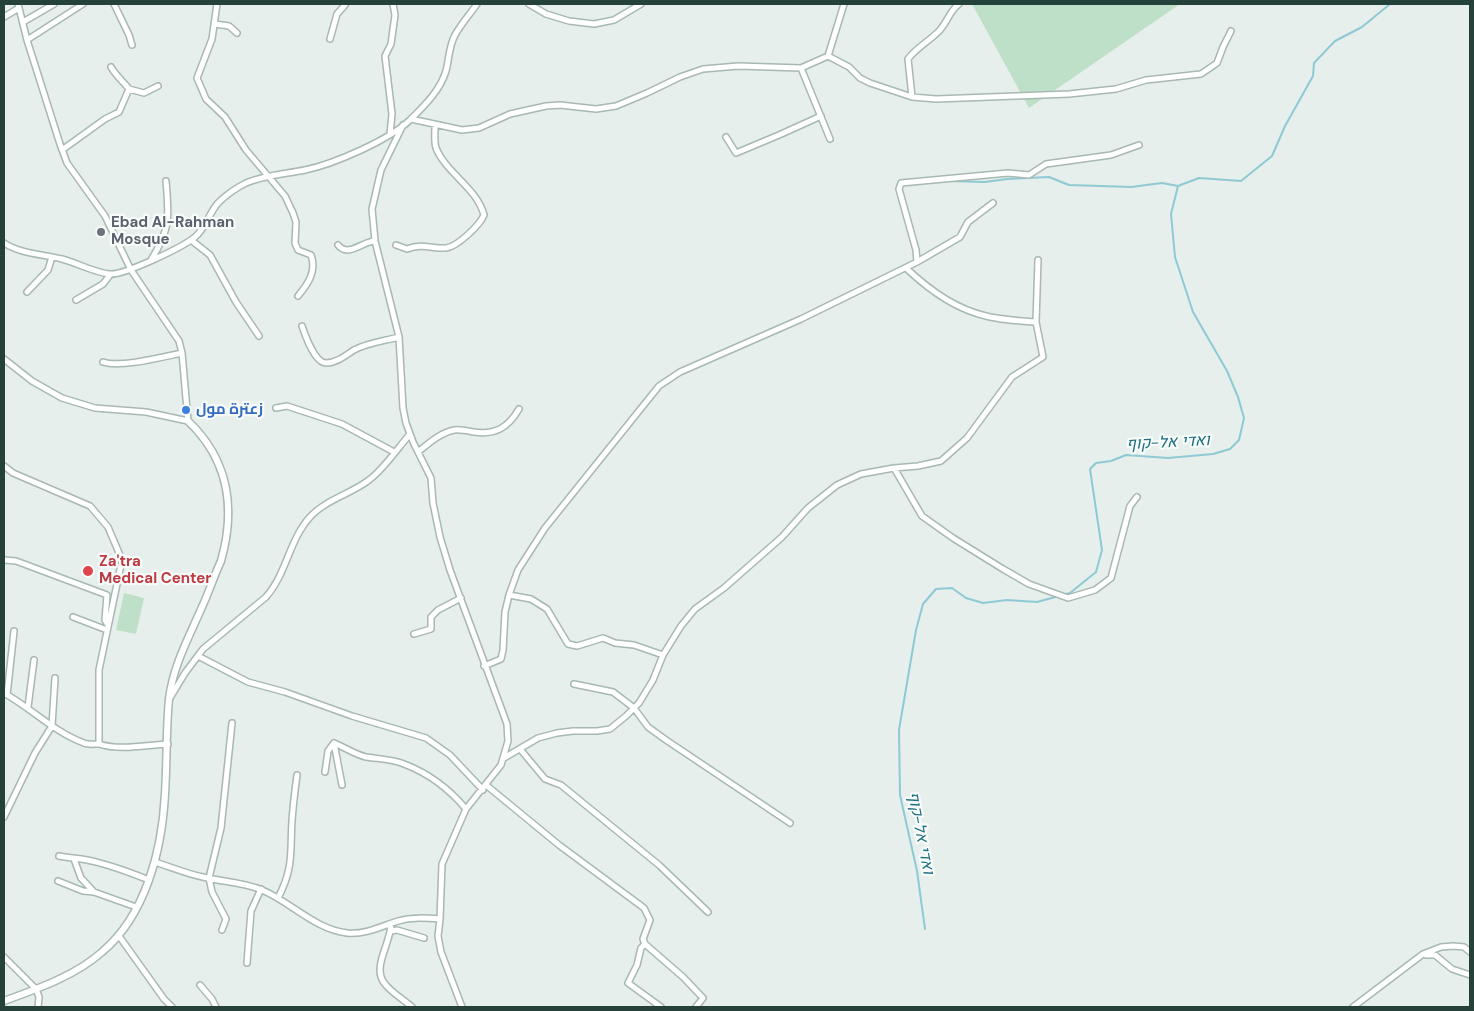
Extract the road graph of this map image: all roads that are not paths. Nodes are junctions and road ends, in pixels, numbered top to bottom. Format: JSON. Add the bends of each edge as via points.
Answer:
{"nodes":[{"id":1,"x":54,"y":4,"type":"edge"},
{"id":2,"x":83,"y":4,"type":"edge"},
{"id":3,"x":114,"y":4,"type":"edge"},
{"id":4,"x":218,"y":4,"type":"edge"},
{"id":5,"x":344,"y":4,"type":"edge"},
{"id":6,"x":393,"y":4,"type":"edge"},
{"id":7,"x":477,"y":4,"type":"edge"},
{"id":8,"x":529,"y":4,"type":"edge"},
{"id":9,"x":641,"y":4,"type":"edge"},
{"id":10,"x":844,"y":4,"type":"edge"},
{"id":11,"x":959,"y":4,"type":"edge"},
{"id":12,"x":19,"y":6,"type":"edge"},
{"id":13,"x":4,"y":17,"type":"edge"},
{"id":14,"x":23,"y":22,"type":"junction"},
{"id":15,"x":215,"y":24,"type":"junction"},
{"id":16,"x":1231,"y":31,"type":"dead end"},
{"id":17,"x":237,"y":33,"type":"dead end"},
{"id":18,"x":330,"y":39,"type":"dead end"},
{"id":19,"x":27,"y":40,"type":"junction"},
{"id":20,"x":132,"y":45,"type":"dead end"},
{"id":21,"x":828,"y":56,"type":"junction"},
{"id":22,"x":111,"y":67,"type":"dead end"},
{"id":23,"x":801,"y":68,"type":"junction"},
{"id":24,"x":158,"y":86,"type":"dead end"},
{"id":25,"x":129,"y":89,"type":"junction"},
{"id":26,"x":912,"y":97,"type":"junction"},
{"id":27,"x":821,"y":116,"type":"junction"},
{"id":28,"x":411,"y":119,"type":"junction"},
{"id":29,"x":403,"y":125,"type":"junction"},
{"id":30,"x":435,"y":125,"type":"junction"},
{"id":31,"x":390,"y":134,"type":"junction"},
{"id":32,"x":726,"y":137,"type":"dead end"},
{"id":33,"x":830,"y":139,"type":"dead end"},
{"id":34,"x":1139,"y":145,"type":"dead end"},
{"id":35,"x":62,"y":150,"type":"junction"},
{"id":36,"x":268,"y":176,"type":"junction"},
{"id":37,"x":166,"y":181,"type":"dead end"},
{"id":38,"x":993,"y":203,"type":"dead end"},
{"id":39,"x":191,"y":240,"type":"junction"},
{"id":40,"x":375,"y":241,"type":"junction"},
{"id":41,"x":4,"y":243,"type":"edge"},
{"id":42,"x":338,"y":245,"type":"dead end"},
{"id":43,"x":396,"y":245,"type":"dead end"},
{"id":44,"x":52,"y":257,"type":"junction"},
{"id":45,"x":150,"y":260,"type":"junction"},
{"id":46,"x":1038,"y":260,"type":"dead end"},
{"id":47,"x":917,"y":262,"type":"junction"},
{"id":48,"x":906,"y":268,"type":"junction"},
{"id":49,"x":131,"y":270,"type":"junction"},
{"id":50,"x":110,"y":275,"type":"junction"},
{"id":51,"x":27,"y":292,"type":"dead end"},
{"id":52,"x":298,"y":296,"type":"dead end"},
{"id":53,"x":76,"y":300,"type":"dead end"},
{"id":54,"x":1036,"y":322,"type":"junction"},
{"id":55,"x":302,"y":326,"type":"dead end"},
{"id":56,"x":259,"y":336,"type":"dead end"},
{"id":57,"x":399,"y":337,"type":"junction"},
{"id":58,"x":182,"y":353,"type":"junction"},
{"id":59,"x":4,"y":359,"type":"edge"},
{"id":60,"x":103,"y":362,"type":"dead end"},
{"id":61,"x":276,"y":408,"type":"dead end"},
{"id":62,"x":519,"y":409,"type":"dead end"},
{"id":63,"x":188,"y":421,"type":"junction"},
{"id":64,"x":410,"y":434,"type":"junction"},
{"id":65,"x":394,"y":452,"type":"junction"},
{"id":66,"x":418,"y":452,"type":"junction"},
{"id":67,"x":4,"y":466,"type":"edge"},
{"id":68,"x":894,"y":468,"type":"junction"},
{"id":69,"x":1137,"y":497,"type":"dead end"},
{"id":70,"x":4,"y":560,"type":"edge"},
{"id":71,"x":509,"y":595,"type":"junction"},
{"id":72,"x":460,"y":598,"type":"junction"},
{"id":73,"x":73,"y":617,"type":"dead end"},
{"id":74,"x":108,"y":628,"type":"junction"},
{"id":75,"x":14,"y":630,"type":"dead end"},
{"id":76,"x":414,"y":634,"type":"dead end"},
{"id":77,"x":663,"y":655,"type":"junction"},
{"id":78,"x":198,"y":656,"type":"junction"},
{"id":79,"x":34,"y":660,"type":"dead end"},
{"id":80,"x":484,"y":666,"type":"junction"},
{"id":81,"x":55,"y":678,"type":"dead end"},
{"id":82,"x":574,"y":684,"type":"dead end"},
{"id":83,"x":5,"y":694,"type":"edge"},
{"id":84,"x":169,"y":700,"type":"junction"},
{"id":85,"x":28,"y":707,"type":"junction"},
{"id":86,"x":634,"y":708,"type":"junction"},
{"id":87,"x":232,"y":723,"type":"dead end"},
{"id":88,"x":52,"y":726,"type":"junction"},
{"id":89,"x":334,"y":743,"type":"junction"},
{"id":90,"x":99,"y":744,"type":"junction"},
{"id":91,"x":168,"y":744,"type":"junction"},
{"id":92,"x":520,"y":749,"type":"junction"},
{"id":93,"x":504,"y":758,"type":"junction"},
{"id":94,"x":326,"y":772,"type":"dead end"},
{"id":95,"x":297,"y":774,"type":"dead end"},
{"id":96,"x":342,"y":785,"type":"dead end"},
{"id":97,"x":484,"y":788,"type":"junction"},
{"id":98,"x":466,"y":809,"type":"junction"},
{"id":99,"x":4,"y":818,"type":"edge"},
{"id":100,"x":790,"y":823,"type":"dead end"},
{"id":101,"x":59,"y":856,"type":"dead end"},
{"id":102,"x":74,"y":860,"type":"junction"},
{"id":103,"x":155,"y":862,"type":"junction"},
{"id":104,"x":209,"y":878,"type":"junction"},
{"id":105,"x":149,"y":880,"type":"junction"},
{"id":106,"x":58,"y":881,"type":"dead end"},
{"id":107,"x":261,"y":889,"type":"junction"},
{"id":108,"x":94,"y":892,"type":"junction"},
{"id":109,"x":278,"y":898,"type":"junction"},
{"id":110,"x":136,"y":906,"type":"junction"},
{"id":111,"x":708,"y":912,"type":"dead end"},
{"id":112,"x":440,"y":919,"type":"junction"},
{"id":113,"x":391,"y":924,"type":"junction"},
{"id":114,"x":222,"y":930,"type":"dead end"},
{"id":115,"x":391,"y":931,"type":"junction"},
{"id":116,"x":119,"y":936,"type":"junction"},
{"id":117,"x":424,"y":938,"type":"dead end"},
{"id":118,"x":645,"y":944,"type":"junction"},
{"id":119,"x":1470,"y":952,"type":"edge"},
{"id":120,"x":1423,"y":954,"type":"junction"},
{"id":121,"x":4,"y":957,"type":"edge"},
{"id":122,"x":247,"y":963,"type":"dead end"},
{"id":123,"x":1470,"y":975,"type":"edge"},
{"id":124,"x":200,"y":985,"type":"dead end"},
{"id":125,"x":36,"y":989,"type":"junction"},
{"id":126,"x":4,"y":1001,"type":"edge"},
{"id":127,"x":38,"y":1007,"type":"edge"},
{"id":128,"x":172,"y":1007,"type":"edge"},
{"id":129,"x":216,"y":1007,"type":"edge"},
{"id":130,"x":412,"y":1007,"type":"edge"},
{"id":131,"x":462,"y":1007,"type":"edge"},
{"id":132,"x":661,"y":1007,"type":"edge"},
{"id":133,"x":696,"y":1007,"type":"edge"},
{"id":134,"x":1353,"y":1007,"type":"edge"}],
"edges":[{"from":1,"to":14,"type":"street"},
{"from":2,"to":19,"type":"street"},
{"from":3,"to":20,"type":"street"},
{"from":4,"to":15,"type":"street"},
{"from":5,"to":18,"type":"street","via":[[337,14]]},
{"from":6,"to":31,"type":"street","via":[[392,44],[385,56],[392,114]]},
{"from":7,"to":28,"type":"street","via":[[455,36],[446,72],[434,95]]},
{"from":8,"to":9,"type":"street","via":[[546,14],[594,24],[614,20]]},
{"from":10,"to":21,"type":"street"},
{"from":11,"to":26,"type":"street","via":[[953,8],[939,32],[914,50],[908,59]]},
{"from":12,"to":13,"type":"street"},
{"from":12,"to":14,"type":"street"},
{"from":14,"to":19,"type":"street"},
{"from":15,"to":17,"type":"street","via":[[229,26]]},
{"from":15,"to":36,"type":"street","via":[[197,78],[202,93],[225,117]]},
{"from":16,"to":26,"type":"street","via":[[1218,63],[1201,74],[1069,94]]},
{"from":19,"to":35,"type":"street"},
{"from":21,"to":23,"type":"street"},
{"from":21,"to":26,"type":"street","via":[[870,83]]},
{"from":22,"to":25,"type":"street"},
{"from":23,"to":27,"type":"street"},
{"from":23,"to":30,"type":"street","via":[[738,66],[703,69],[616,106],[596,109],[560,104],[510,114],[479,128],[462,130]]},
{"from":24,"to":25,"type":"street","via":[[144,93]]},
{"from":25,"to":35,"type":"street","via":[[119,112]]},
{"from":27,"to":32,"type":"street","via":[[736,153]]},
{"from":27,"to":33,"type":"street"},
{"from":28,"to":29,"type":"street"},
{"from":28,"to":30,"type":"street"},
{"from":29,"to":31,"type":"street"},
{"from":29,"to":40,"type":"street","via":[[381,170],[376,190],[372,209]]},
{"from":30,"to":43,"type":"street","via":[[436,147],[443,160],[480,204],[484,215],[481,222],[450,248],[414,246],[407,249]]},
{"from":31,"to":36,"type":"street","via":[[336,161]]},
{"from":34,"to":47,"type":"street","via":[[1111,155],[1046,164],[1029,175],[1008,173],[901,183],[899,189]]},
{"from":35,"to":49,"type":"street","via":[[67,163],[105,216]]},
{"from":36,"to":39,"type":"street","via":[[246,184],[218,203],[203,228]]},
{"from":36,"to":52,"type":"street","via":[[286,196],[294,213],[298,250],[311,255],[314,262],[307,285]]},
{"from":37,"to":45,"type":"street","via":[[169,216],[161,244]]},
{"from":38,"to":47,"type":"street","via":[[968,222],[960,237]]},
{"from":39,"to":45,"type":"street"},
{"from":39,"to":56,"type":"street","via":[[210,255]]},
{"from":40,"to":42,"type":"street","via":[[346,251]]},
{"from":40,"to":57,"type":"street"},
{"from":41,"to":44,"type":"street","via":[[14,249]]},
{"from":44,"to":50,"type":"street"},
{"from":44,"to":51,"type":"street","via":[[48,270]]},
{"from":45,"to":49,"type":"street"},
{"from":46,"to":54,"type":"street"},
{"from":47,"to":48,"type":"street"},
{"from":48,"to":54,"type":"street","via":[[963,310],[987,317]]},
{"from":48,"to":71,"type":"street","via":[[669,378],[545,528],[518,570]]},
{"from":49,"to":50,"type":"street"},
{"from":49,"to":58,"type":"street","via":[[179,341]]},
{"from":50,"to":53,"type":"street","via":[[103,284]]},
{"from":54,"to":68,"type":"street","via":[[1043,357],[1012,377],[968,438],[941,461]]},
{"from":55,"to":57,"type":"street","via":[[313,351],[321,362],[327,363],[355,350]]},
{"from":57,"to":64,"type":"street","via":[[402,408]]},
{"from":58,"to":60,"type":"street","via":[[134,362]]},
{"from":58,"to":63,"type":"street"},
{"from":59,"to":63,"type":"street","via":[[32,381],[62,398],[95,408],[146,412]]},
{"from":61,"to":65,"type":"street","via":[[287,406],[342,424]]},
{"from":62,"to":66,"type":"street","via":[[513,420],[499,430],[480,433],[455,430],[436,437]]},
{"from":63,"to":84,"type":"street","via":[[210,448],[224,476],[230,507],[221,561],[174,672]]},
{"from":64,"to":65,"type":"street"},
{"from":64,"to":66,"type":"street"},
{"from":65,"to":78,"type":"street","via":[[370,479],[311,515],[298,534],[274,588]]},
{"from":66,"to":72,"type":"street","via":[[431,478],[440,537]]},
{"from":67,"to":74,"type":"street","via":[[90,506],[108,527],[122,560]]},
{"from":68,"to":69,"type":"street","via":[[922,516],[1029,584],[1068,598],[1095,590],[1111,578],[1130,506]]},
{"from":68,"to":77,"type":"street","via":[[861,474],[837,485],[808,508],[782,537],[695,609],[680,626]]},
{"from":70,"to":74,"type":"street","via":[[16,561],[107,595],[105,620]]},
{"from":71,"to":77,"type":"street","via":[[531,599],[546,609],[568,644],[576,646],[603,638]]},
{"from":71,"to":80,"type":"street","via":[[501,660]]},
{"from":72,"to":76,"type":"street","via":[[431,617],[431,629]]},
{"from":72,"to":80,"type":"street"},
{"from":73,"to":74,"type":"street"},
{"from":74,"to":90,"type":"street","via":[[99,670]]},
{"from":75,"to":83,"type":"street"},
{"from":77,"to":86,"type":"street","via":[[653,680]]},
{"from":78,"to":84,"type":"street"},
{"from":78,"to":97,"type":"street","via":[[248,682],[426,738],[450,755]]},
{"from":79,"to":85,"type":"street"},
{"from":80,"to":93,"type":"street","via":[[507,724]]},
{"from":81,"to":88,"type":"street"},
{"from":82,"to":86,"type":"street","via":[[613,692]]},
{"from":83,"to":85,"type":"street"},
{"from":84,"to":91,"type":"street"},
{"from":85,"to":88,"type":"street"},
{"from":86,"to":92,"type":"street","via":[[610,729],[557,733],[538,738]]},
{"from":86,"to":100,"type":"street","via":[[648,727]]},
{"from":87,"to":104,"type":"street","via":[[221,828]]},
{"from":88,"to":90,"type":"street","via":[[85,744]]},
{"from":88,"to":99,"type":"street","via":[[35,753]]},
{"from":89,"to":94,"type":"street","via":[[328,751]]},
{"from":89,"to":96,"type":"street"},
{"from":89,"to":98,"type":"street","via":[[365,756],[406,764],[453,794]]},
{"from":90,"to":91,"type":"street","via":[[121,747]]},
{"from":91,"to":103,"type":"street","via":[[162,834]]},
{"from":92,"to":93,"type":"street"},
{"from":92,"to":111,"type":"street","via":[[544,779],[568,791],[659,865]]},
{"from":93,"to":97,"type":"street"},
{"from":95,"to":109,"type":"street","via":[[292,858]]},
{"from":97,"to":98,"type":"street"},
{"from":97,"to":118,"type":"street","via":[[644,908],[650,920],[643,939]]},
{"from":98,"to":112,"type":"street","via":[[442,864]]},
{"from":101,"to":102,"type":"street"},
{"from":102,"to":105,"type":"street","via":[[120,869]]},
{"from":102,"to":108,"type":"street","via":[[81,878]]},
{"from":103,"to":104,"type":"street"},
{"from":103,"to":105,"type":"street"},
{"from":104,"to":107,"type":"street","via":[[241,882]]},
{"from":104,"to":114,"type":"street","via":[[212,892],[226,919]]},
{"from":105,"to":110,"type":"street"},
{"from":106,"to":108,"type":"street"},
{"from":107,"to":109,"type":"street"},
{"from":107,"to":122,"type":"street","via":[[251,911]]},
{"from":108,"to":110,"type":"street"},
{"from":109,"to":113,"type":"street","via":[[319,924],[348,933],[365,932]]},
{"from":110,"to":116,"type":"street"},
{"from":112,"to":113,"type":"street","via":[[417,917]]},
{"from":112,"to":131,"type":"street","via":[[438,936],[441,952]]},
{"from":113,"to":115,"type":"street"},
{"from":115,"to":117,"type":"street"},
{"from":115,"to":130,"type":"street","via":[[380,969],[381,979]]},
{"from":116,"to":125,"type":"street","via":[[81,967]]},
{"from":116,"to":128,"type":"street"},
{"from":118,"to":132,"type":"street","via":[[628,983]]},
{"from":118,"to":133,"type":"street","via":[[703,998]]},
{"from":119,"to":120,"type":"street","via":[[1464,947],[1453,946]]},
{"from":120,"to":123,"type":"street","via":[[1434,955],[1452,969]]},
{"from":120,"to":134,"type":"street"},
{"from":121,"to":125,"type":"street"},
{"from":124,"to":129,"type":"street"},
{"from":125,"to":126,"type":"street"},
{"from":125,"to":127,"type":"street"}]}
